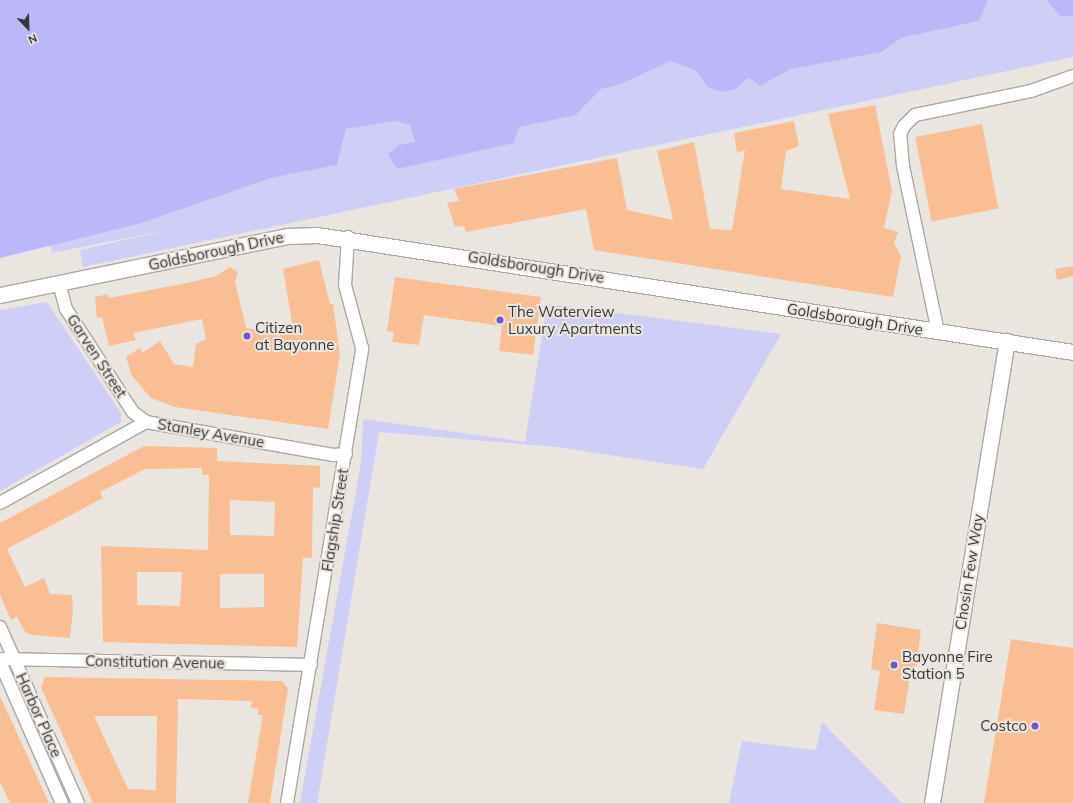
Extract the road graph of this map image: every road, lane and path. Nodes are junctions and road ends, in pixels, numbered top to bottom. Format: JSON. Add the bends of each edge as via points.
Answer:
{"nodes":[{"id":1,"x":1073,"y":76,"type":"edge"},
{"id":2,"x":348,"y":237,"type":"junction"},
{"id":3,"x":59,"y":283,"type":"junction"},
{"id":4,"x":0,"y":295,"type":"edge"},
{"id":5,"x":938,"y":332,"type":"junction"},
{"id":6,"x":1007,"y":341,"type":"junction"},
{"id":7,"x":1073,"y":352,"type":"edge"},
{"id":8,"x":146,"y":422,"type":"junction"},
{"id":9,"x":346,"y":454,"type":"junction"},
{"id":10,"x":0,"y":503,"type":"edge"},
{"id":11,"x":0,"y":627,"type":"edge"},
{"id":12,"x":0,"y":660,"type":"edge"},
{"id":13,"x":15,"y":660,"type":"junction"},
{"id":14,"x":311,"y":665,"type":"junction"},
{"id":15,"x":62,"y":803,"type":"edge"},
{"id":16,"x":78,"y":803,"type":"edge"},
{"id":17,"x":287,"y":803,"type":"edge"},
{"id":18,"x":932,"y":803,"type":"edge"}],
"edges":[{"from":1,"to":5,"type":"street","via":[[1031,91],[915,115],[904,126],[900,142]]},
{"from":2,"to":3,"type":"street","name":"Goldsborough Drive","via":[[288,236]]},
{"from":2,"to":5,"type":"street","name":"Goldsborough Drive"},
{"from":2,"to":9,"type":"street","name":"Flagship Street","via":[[345,290],[362,348]]},
{"from":3,"to":4,"type":"street","name":"Goldsborough Drive"},
{"from":3,"to":8,"type":"street","name":"Garven Street","via":[[68,313],[133,412]]},
{"from":5,"to":6,"type":"street","name":"Goldsborough Drive"},
{"from":6,"to":7,"type":"street","name":"Goldsborough Drive"},
{"from":6,"to":18,"type":"street","name":"Chosin Few Way"},
{"from":8,"to":9,"type":"street","name":"Stanley Avenue","via":[[333,455]]},
{"from":8,"to":10,"type":"street","name":"Stanley Avenue"},
{"from":9,"to":14,"type":"street","name":"Flagship Street"},
{"from":11,"to":13,"type":"street","name":"Harbor Place"},
{"from":12,"to":13,"type":"street","name":"Constitution Avenue"},
{"from":12,"to":15,"type":"street","name":"Harbor Place"},
{"from":13,"to":14,"type":"street","name":"Constitution Avenue"},
{"from":13,"to":16,"type":"street","name":"Harbor Place"},
{"from":14,"to":17,"type":"street","name":"Flagship Street"}]}
